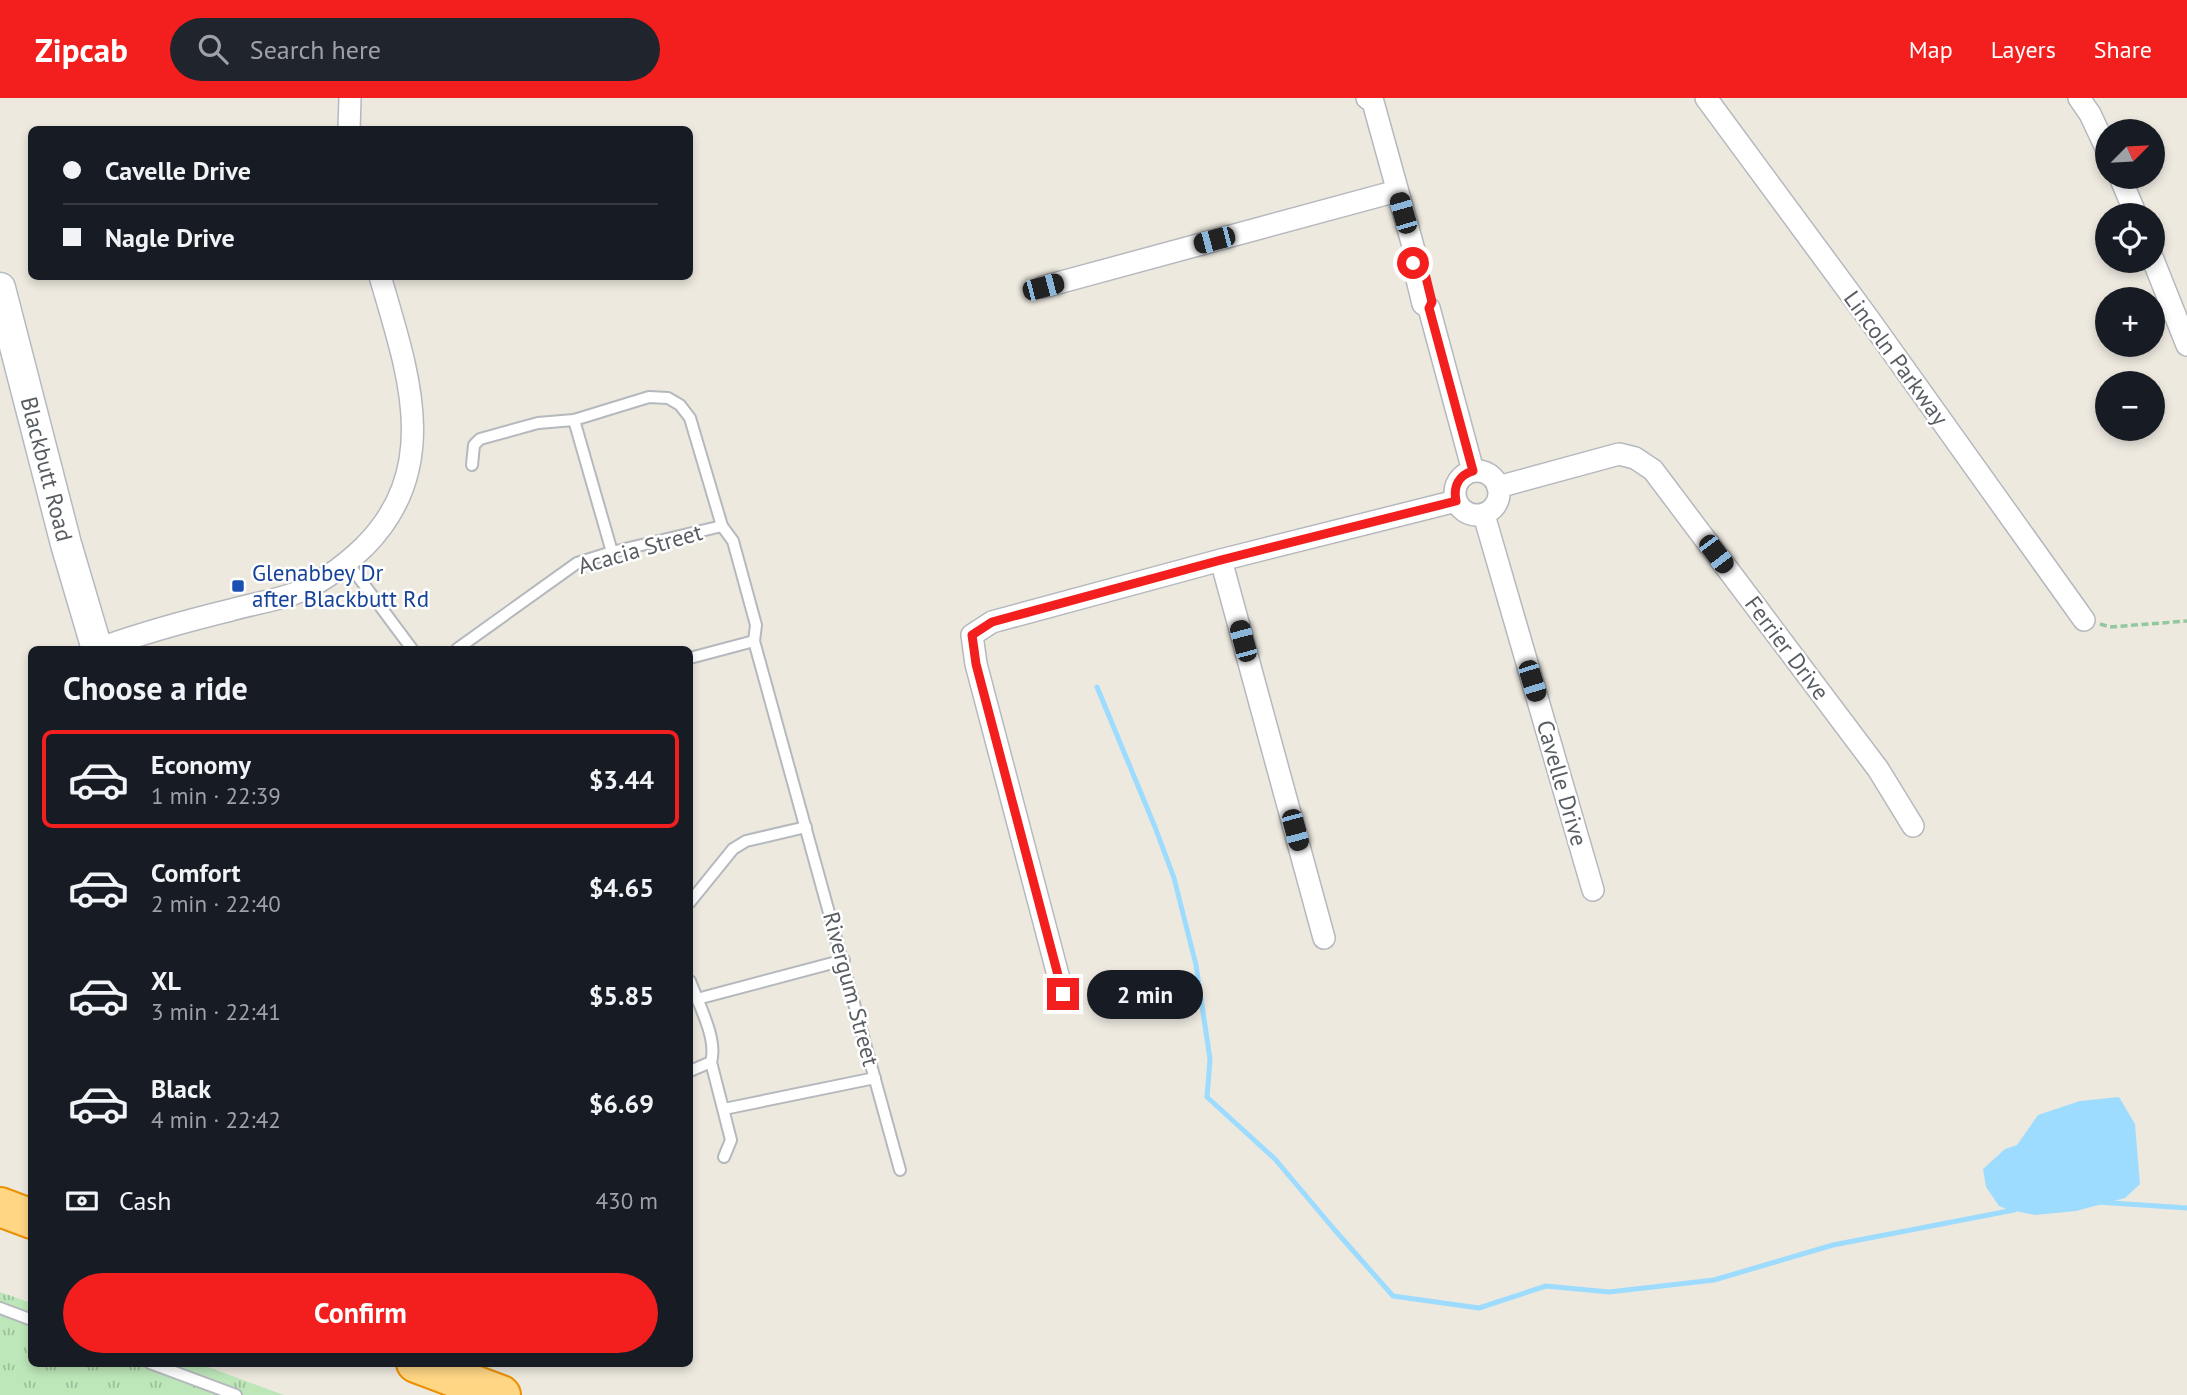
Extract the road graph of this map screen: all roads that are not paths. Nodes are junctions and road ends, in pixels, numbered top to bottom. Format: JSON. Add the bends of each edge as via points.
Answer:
{"nodes":[{"id":1,"x":350,"y":98,"type":"edge"},
{"id":2,"x":1706,"y":98,"type":"edge"},
{"id":3,"x":2080,"y":98,"type":"edge"},
{"id":4,"x":1372,"y":99,"type":"edge"},
{"id":5,"x":2095,"y":125,"type":"edge"},
{"id":6,"x":349,"y":126,"type":"edge"},
{"id":7,"x":1397,"y":191,"type":"junction"},
{"id":8,"x":2158,"y":273,"type":"edge"},
{"id":9,"x":381,"y":280,"type":"edge"},
{"id":10,"x":1043,"y":287,"type":"dead end"},
{"id":11,"x":0,"y":288,"type":"edge"},
{"id":12,"x":2187,"y":345,"type":"edge"},
{"id":13,"x":575,"y":420,"type":"junction"},
{"id":14,"x":472,"y":465,"type":"dead end"},
{"id":15,"x":1473,"y":471,"type":"junction"},
{"id":16,"x":1499,"y":487,"type":"junction"},
{"id":17,"x":1456,"y":501,"type":"junction"},
{"id":18,"x":1484,"y":515,"type":"junction"},
{"id":19,"x":722,"y":526,"type":"junction"},
{"id":20,"x":612,"y":552,"type":"junction"},
{"id":21,"x":1221,"y":560,"type":"junction"},
{"id":22,"x":348,"y":562,"type":"junction"},
{"id":23,"x":2084,"y":620,"type":"road end"},
{"id":24,"x":754,"y":641,"type":"junction"},
{"id":25,"x":97,"y":646,"type":"edge"},
{"id":26,"x":107,"y":646,"type":"edge"},
{"id":27,"x":410,"y":646,"type":"edge"},
{"id":28,"x":461,"y":646,"type":"edge"},
{"id":29,"x":693,"y":657,"type":"edge"},
{"id":30,"x":1913,"y":826,"type":"dead end"},
{"id":31,"x":806,"y":827,"type":"junction"},
{"id":32,"x":1593,"y":890,"type":"dead end"},
{"id":33,"x":693,"y":898,"type":"edge"},
{"id":34,"x":1324,"y":938,"type":"dead end"},
{"id":35,"x":844,"y":960,"type":"junction"},
{"id":36,"x":693,"y":989,"type":"edge"},
{"id":37,"x":1063,"y":994,"type":"dead end"},
{"id":38,"x":697,"y":999,"type":"junction"},
{"id":39,"x":711,"y":1062,"type":"junction"},
{"id":40,"x":693,"y":1070,"type":"edge"},
{"id":41,"x":876,"y":1078,"type":"junction"},
{"id":42,"x":724,"y":1110,"type":"junction"},
{"id":43,"x":724,"y":1157,"type":"dead end"},
{"id":44,"x":900,"y":1170,"type":"dead end"},
{"id":45,"x":0,"y":1207,"type":"edge"},
{"id":46,"x":28,"y":1218,"type":"edge"},
{"id":47,"x":0,"y":1308,"type":"edge"},
{"id":48,"x":28,"y":1318,"type":"edge"},
{"id":49,"x":161,"y":1367,"type":"edge"},
{"id":50,"x":427,"y":1367,"type":"edge"},
{"id":51,"x":236,"y":1395,"type":"edge"},
{"id":52,"x":501,"y":1395,"type":"edge"}],
"edges":[{"from":1,"to":6,"type":"street"},
{"from":2,"to":23,"type":"street","name":"Lincoln Parkway"},
{"from":3,"to":5,"type":"street"},
{"from":4,"to":7,"type":"street"},
{"from":7,"to":10,"type":"street"},
{"from":7,"to":15,"type":"street","via":[[1416,257],[1413,263],[1423,304],[1429,308]]},
{"from":8,"to":12,"type":"street"},
{"from":9,"to":22,"type":"street","via":[[407,369],[413,449],[401,495],[376,535]]},
{"from":11,"to":25,"type":"street","name":"Blackbutt Road"},
{"from":13,"to":14,"type":"lane","via":[[538,423],[480,439],[474,445]]},
{"from":13,"to":19,"type":"lane","name":"Rivergum Street","via":[[649,397],[668,398],[680,405],[690,418]]},
{"from":13,"to":20,"type":"lane"},
{"from":15,"to":16,"type":"street","via":[[1492,476]]},
{"from":15,"to":17,"type":"street","via":[[1458,482]]},
{"from":16,"to":18,"type":"street","via":[[1495,507]]},
{"from":16,"to":30,"type":"street","name":"Ferrier Drive","via":[[1619,454],[1653,470],[1878,769]]},
{"from":17,"to":18,"type":"street","via":[[1464,512]]},
{"from":17,"to":21,"type":"street"},
{"from":18,"to":32,"type":"street","name":"Cavelle Drive"},
{"from":19,"to":20,"type":"lane","name":"Acacia Street"},
{"from":19,"to":24,"type":"lane","name":"Rivergum Street","via":[[733,541],[756,625]]},
{"from":20,"to":28,"type":"lane","name":"Acacia Street","via":[[564,571]]},
{"from":21,"to":34,"type":"street"},
{"from":21,"to":37,"type":"street","via":[[992,622],[972,635],[979,677]]},
{"from":22,"to":26,"type":"street","via":[[325,580],[294,594]]},
{"from":22,"to":27,"type":"lane"},
{"from":24,"to":29,"type":"lane"},
{"from":24,"to":31,"type":"lane","name":"Rivergum Street"},
{"from":31,"to":33,"type":"lane","via":[[746,841],[733,849]]},
{"from":31,"to":35,"type":"lane","name":"Rivergum Street"},
{"from":35,"to":38,"type":"lane"},
{"from":35,"to":41,"type":"lane","name":"Rivergum Street"},
{"from":36,"to":38,"type":"lane"},
{"from":38,"to":39,"type":"lane","via":[[712,1041]]},
{"from":39,"to":40,"type":"lane"},
{"from":39,"to":42,"type":"lane"},
{"from":41,"to":42,"type":"lane"},
{"from":41,"to":44,"type":"lane","name":"Rivergum Street"},
{"from":42,"to":43,"type":"lane","via":[[731,1140]]},
{"from":45,"to":46,"type":"highway"},
{"from":47,"to":48,"type":"lane"},
{"from":49,"to":51,"type":"lane"},
{"from":50,"to":52,"type":"highway"}]}
